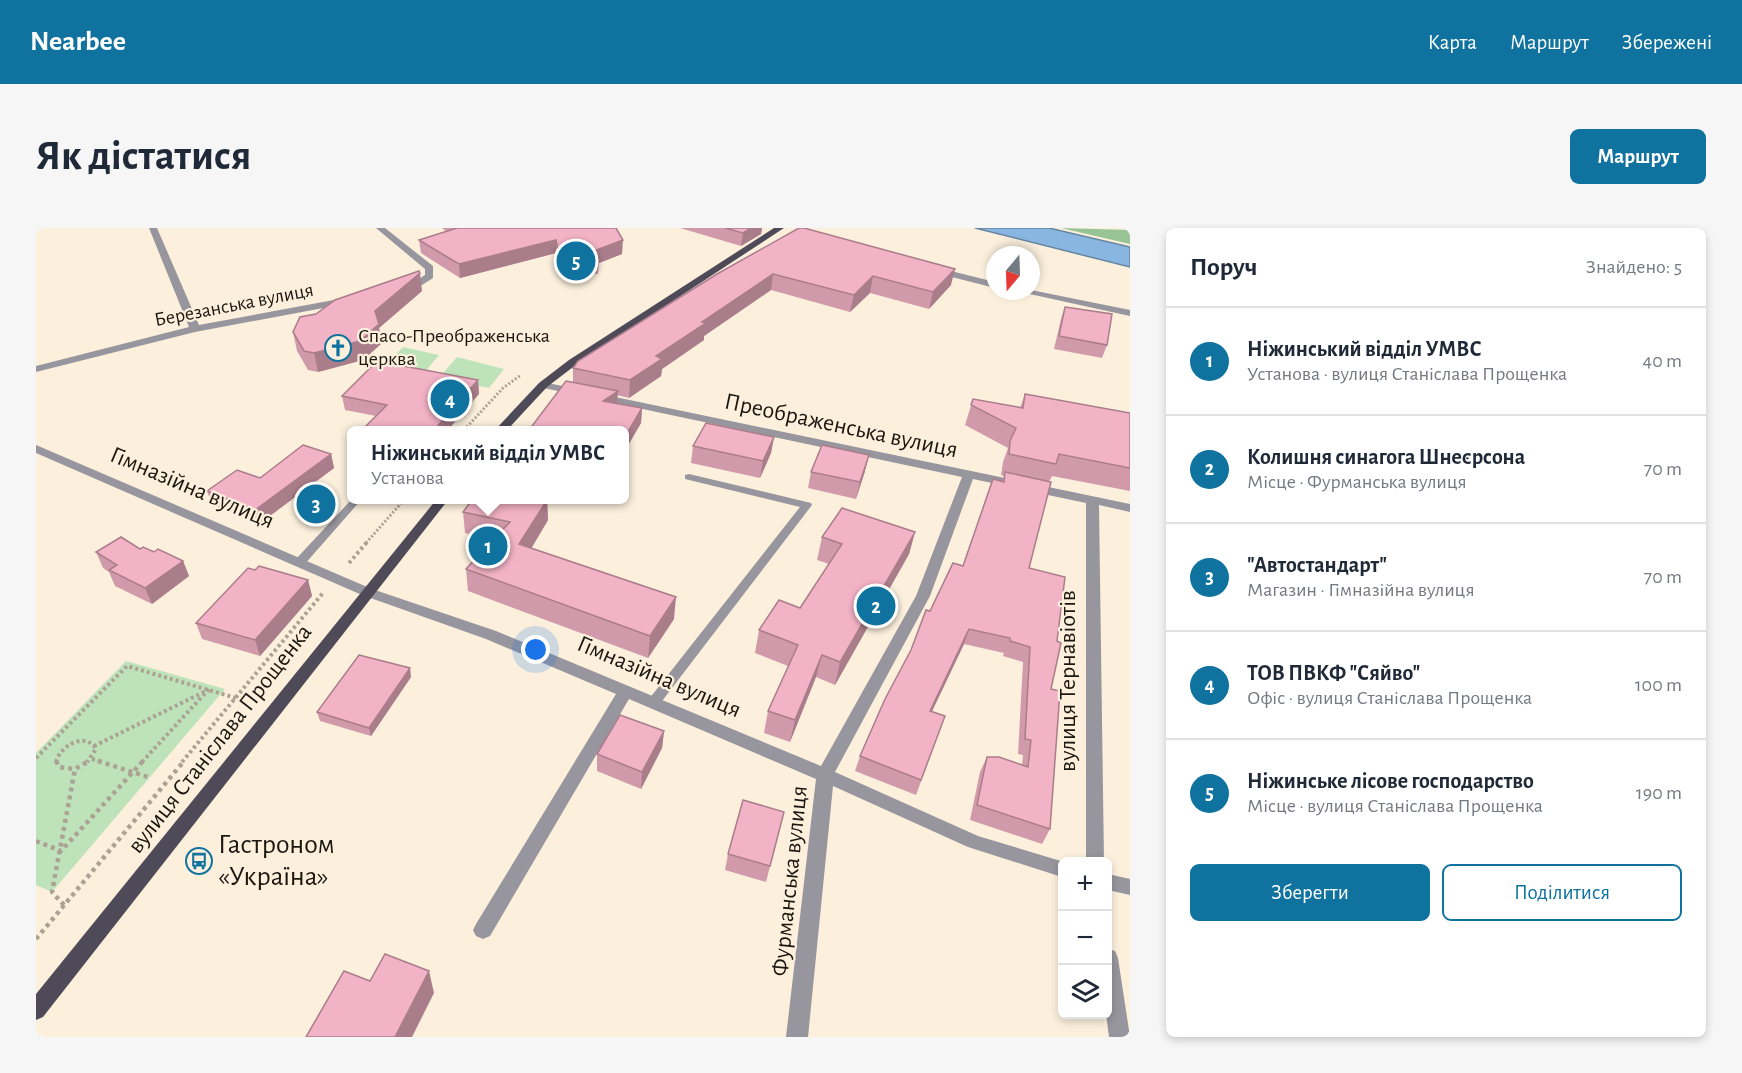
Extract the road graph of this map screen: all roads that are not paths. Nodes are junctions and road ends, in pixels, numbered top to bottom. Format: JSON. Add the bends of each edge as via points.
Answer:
{"nodes":[{"id":1,"x":153,"y":228,"type":"edge"},
{"id":2,"x":380,"y":228,"type":"edge"},
{"id":3,"x":780,"y":228,"type":"edge"},
{"id":4,"x":926,"y":268,"type":"edge"},
{"id":5,"x":986,"y":283,"type":"edge"},
{"id":6,"x":396,"y":290,"type":"edge"},
{"id":7,"x":1040,"y":295,"type":"edge"},
{"id":8,"x":363,"y":298,"type":"edge"},
{"id":9,"x":1130,"y":313,"type":"edge"},
{"id":10,"x":195,"y":329,"type":"junction"},
{"id":11,"x":36,"y":369,"type":"edge"},
{"id":12,"x":543,"y":385,"type":"junction"},
{"id":13,"x":505,"y":426,"type":"edge"},
{"id":14,"x":36,"y":449,"type":"edge"},
{"id":15,"x":969,"y":474,"type":"junction"},
{"id":16,"x":690,"y":477,"type":"dead end"},
{"id":17,"x":1092,"y":500,"type":"junction"},
{"id":18,"x":352,"y":504,"type":"edge"},
{"id":19,"x":439,"y":504,"type":"edge"},
{"id":20,"x":1130,"y":508,"type":"edge"},
{"id":21,"x":300,"y":562,"type":"junction"},
{"id":22,"x":367,"y":592,"type":"junction"},
{"id":23,"x":626,"y":691,"type":"junction"},
{"id":24,"x":654,"y":702,"type":"junction"},
{"id":25,"x":825,"y":776,"type":"junction"},
{"id":26,"x":1095,"y":857,"type":"edge"},
{"id":27,"x":1058,"y":868,"type":"edge"},
{"id":28,"x":1112,"y":883,"type":"edge"},
{"id":29,"x":1130,"y":887,"type":"edge"},
{"id":30,"x":483,"y":930,"type":"dead end"},
{"id":31,"x":1108,"y":965,"type":"edge"},
{"id":32,"x":36,"y":1010,"type":"edge"},
{"id":33,"x":797,"y":1037,"type":"edge"},
{"id":34,"x":1120,"y":1037,"type":"edge"}],
"edges":[{"from":1,"to":10,"type":"street"},
{"from":2,"to":6,"type":"street","via":[[430,268],[430,276],[424,280]]},
{"from":3,"to":12,"type":"main road"},
{"from":4,"to":5,"type":"street"},
{"from":7,"to":9,"type":"street"},
{"from":8,"to":10,"type":"street","name":"Березанська вулиця"},
{"from":10,"to":11,"type":"street","name":"Березанська вулиця"},
{"from":12,"to":13,"type":"main road"},
{"from":12,"to":15,"type":"street","name":"Преображенська вулиця"},
{"from":14,"to":21,"type":"street","name":"Гімназійна вулиця"},
{"from":15,"to":17,"type":"street","name":"Преображенська вулиця"},
{"from":15,"to":25,"type":"street","name":"Фурманська вулиця","via":[[923,596]]},
{"from":16,"to":24,"type":"lane","via":[[807,505]]},
{"from":17,"to":20,"type":"street","name":"Преображенська вулиця"},
{"from":17,"to":26,"type":"street","name":"вулиця Тернавіотів"},
{"from":18,"to":21,"type":"lane"},
{"from":19,"to":22,"type":"main road","name":"вулиця Станіслава Прощенка"},
{"from":21,"to":22,"type":"street","name":"Гімназійна вулиця"},
{"from":22,"to":23,"type":"street","name":"Гімназійна вулиця","via":[[491,634]]},
{"from":22,"to":32,"type":"main road","name":"вулиця Станіслава Прощенка"},
{"from":23,"to":24,"type":"street","name":"Гімназійна вулиця"},
{"from":23,"to":30,"type":"street"},
{"from":24,"to":25,"type":"street","name":"Гімназійна вулиця"},
{"from":25,"to":27,"type":"street","name":"Гімназійна вулиця","via":[[974,842]]},
{"from":25,"to":33,"type":"street","name":"Фурманська вулиця"},
{"from":28,"to":29,"type":"street"},
{"from":31,"to":34,"type":"street"}]}
